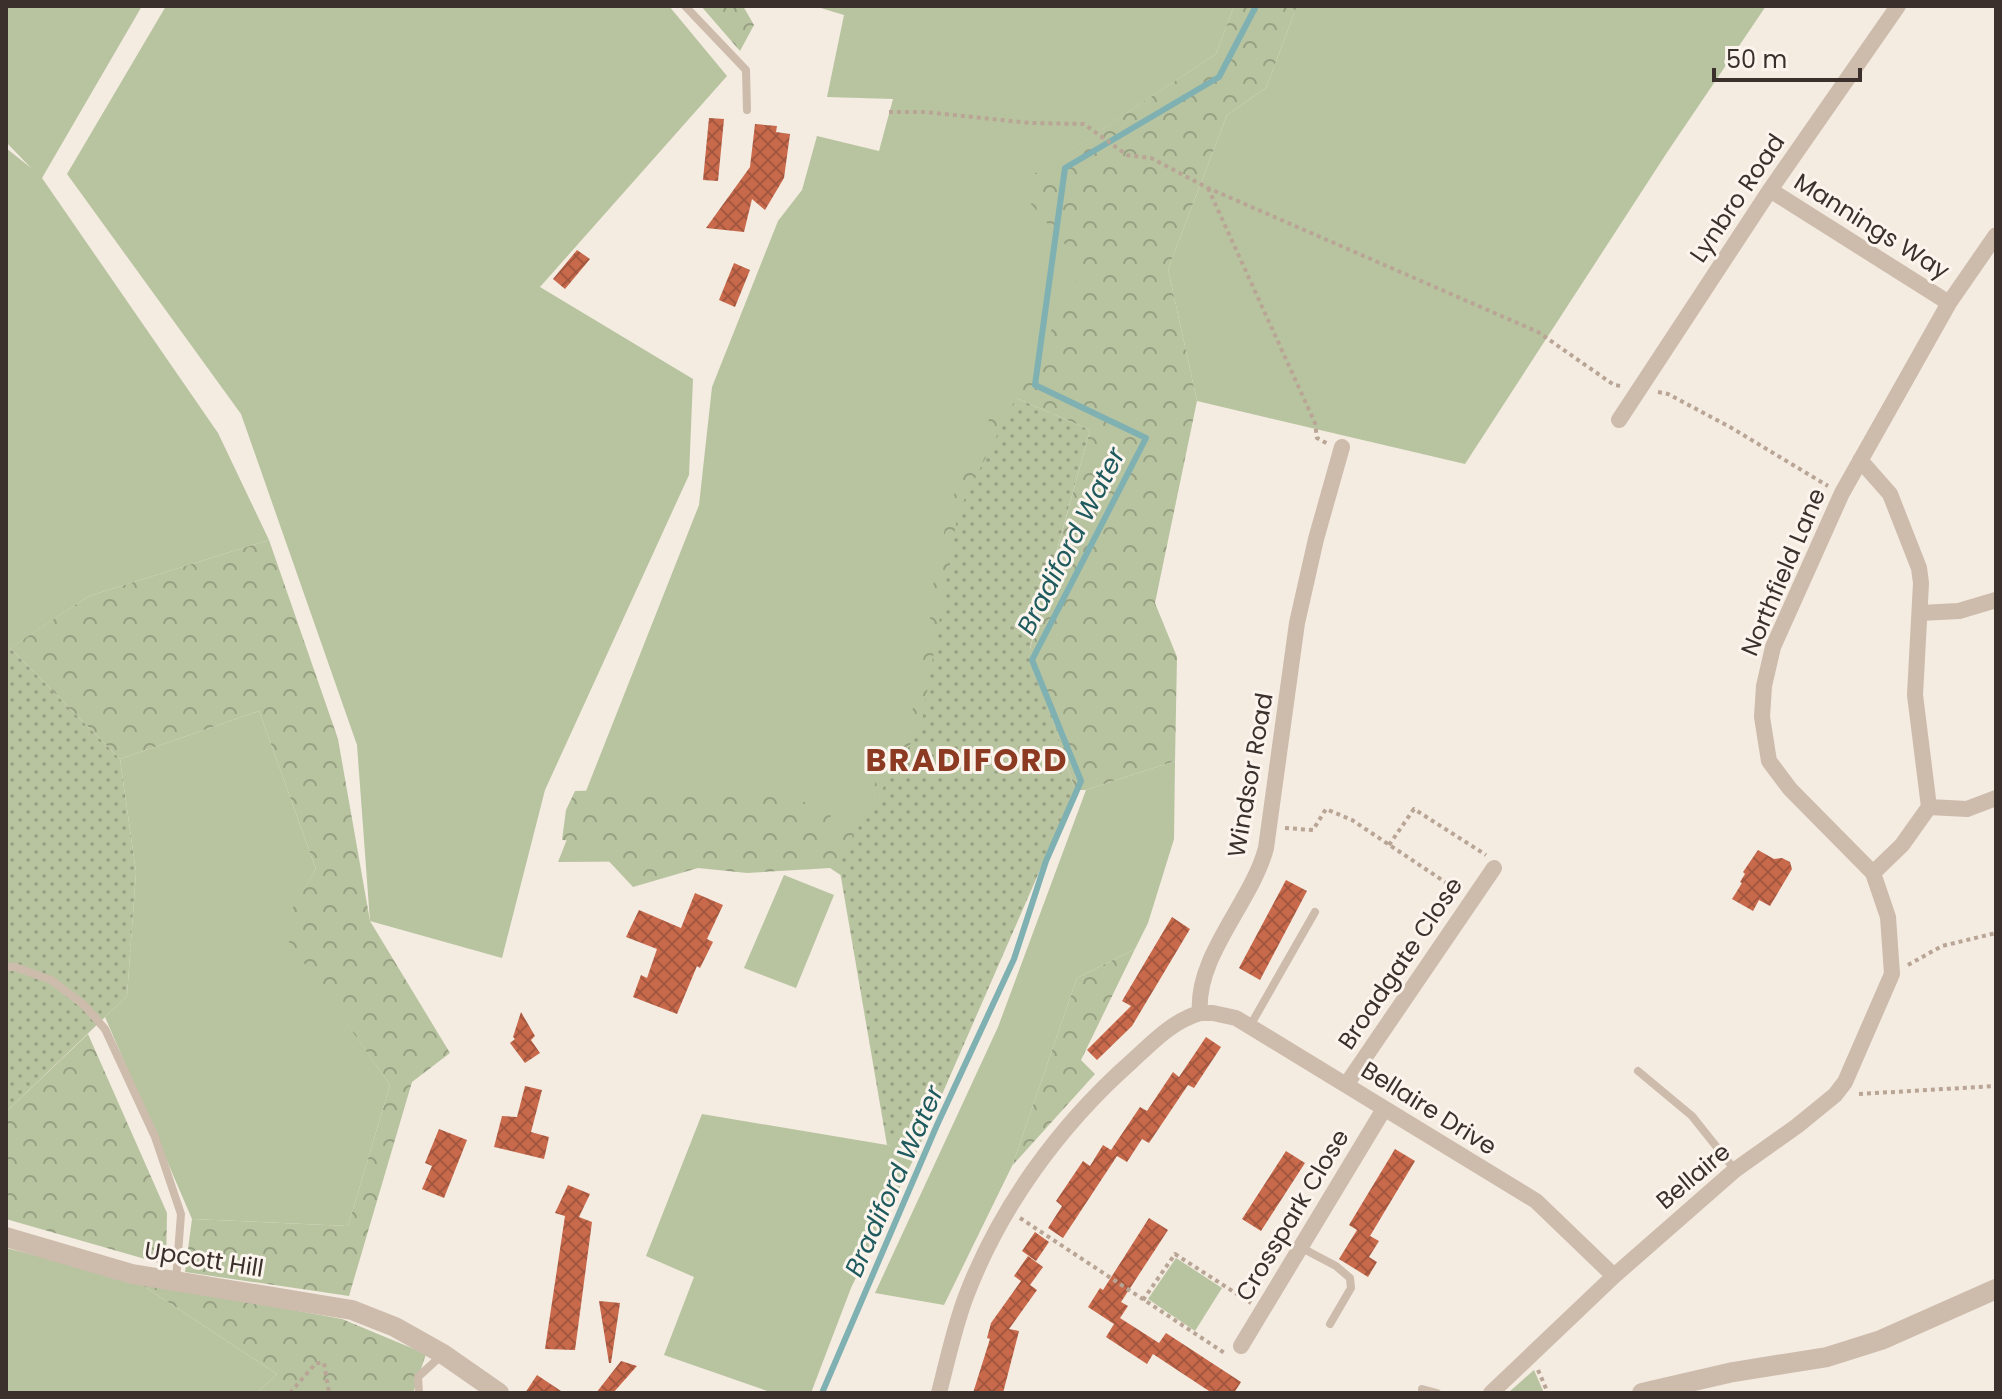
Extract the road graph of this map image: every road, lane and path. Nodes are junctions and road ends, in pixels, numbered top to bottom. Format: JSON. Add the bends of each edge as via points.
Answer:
{"nodes":[{"id":1,"x":685,"y":6,"type":"edge"},
{"id":2,"x":1898,"y":6,"type":"edge"},
{"id":3,"x":747,"y":110,"type":"dead end"},
{"id":4,"x":889,"y":112,"type":"dead end"},
{"id":5,"x":1208,"y":188,"type":"junction"},
{"id":6,"x":1770,"y":190,"type":"junction"},
{"id":7,"x":1996,"y":235,"type":"edge"},
{"id":8,"x":1949,"y":303,"type":"junction"},
{"id":9,"x":1640,"y":389,"type":"junction"},
{"id":10,"x":1619,"y":420,"type":"dead end"},
{"id":11,"x":1342,"y":447,"type":"joint"},
{"id":12,"x":1860,"y":460,"type":"junction"},
{"id":13,"x":1842,"y":493,"type":"junction"},
{"id":14,"x":1996,"y":600,"type":"edge"},
{"id":15,"x":1920,"y":613,"type":"junction"},
{"id":16,"x":1996,"y":798,"type":"edge"},
{"id":17,"x":1929,"y":807,"type":"junction"},
{"id":18,"x":1270,"y":827,"type":"junction"},
{"id":19,"x":1389,"y":845,"type":"junction"},
{"id":20,"x":1494,"y":868,"type":"joint"},
{"id":21,"x":1873,"y":873,"type":"junction"},
{"id":22,"x":1471,"y":900,"type":"junction"},
{"id":23,"x":1315,"y":912,"type":"dead end"},
{"id":24,"x":1996,"y":933,"type":"edge"},
{"id":25,"x":6,"y":967,"type":"edge"},
{"id":26,"x":1892,"y":974,"type":"junction"},
{"id":27,"x":1200,"y":1013,"type":"junction"},
{"id":28,"x":1249,"y":1026,"type":"junction"},
{"id":29,"x":1638,"y":1071,"type":"dead end"},
{"id":30,"x":1346,"y":1085,"type":"junction"},
{"id":31,"x":1996,"y":1086,"type":"edge"},
{"id":32,"x":1835,"y":1095,"type":"junction"},
{"id":33,"x":1384,"y":1109,"type":"junction"},
{"id":34,"x":1735,"y":1170,"type":"junction"},
{"id":35,"x":1008,"y":1210,"type":"junction"},
{"id":36,"x":6,"y":1237,"type":"edge"},
{"id":37,"x":1300,"y":1247,"type":"junction"},
{"id":38,"x":1614,"y":1276,"type":"junction"},
{"id":39,"x":176,"y":1281,"type":"junction"},
{"id":40,"x":1996,"y":1289,"type":"edge"},
{"id":41,"x":1143,"y":1300,"type":"junction"},
{"id":42,"x":1263,"y":1310,"type":"junction"},
{"id":43,"x":1330,"y":1324,"type":"dead end"},
{"id":44,"x":1241,"y":1346,"type":"joint"},
{"id":45,"x":443,"y":1354,"type":"junction"},
{"id":46,"x":1532,"y":1355,"type":"junction"},
{"id":47,"x":1422,"y":1389,"type":"dead end"},
{"id":48,"x":290,"y":1393,"type":"edge"},
{"id":49,"x":329,"y":1393,"type":"edge"},
{"id":50,"x":419,"y":1393,"type":"edge"},
{"id":51,"x":499,"y":1393,"type":"edge"},
{"id":52,"x":939,"y":1393,"type":"edge"},
{"id":53,"x":1437,"y":1393,"type":"edge"},
{"id":54,"x":1491,"y":1393,"type":"edge"},
{"id":55,"x":1548,"y":1393,"type":"edge"},
{"id":56,"x":1642,"y":1393,"type":"edge"}],
"edges":[{"from":1,"to":3,"type":"lane","via":[[746,70]]},
{"from":2,"to":6,"type":"street","name":"Lynbro Road"},
{"from":4,"to":5,"type":"path","via":[[1084,124],[1127,155],[1151,158]]},
{"from":5,"to":9,"type":"path","via":[[1538,332],[1614,385]]},
{"from":5,"to":11,"type":"path","via":[[1315,423],[1317,438]]},
{"from":6,"to":8,"type":"street","name":"Mannings Way"},
{"from":6,"to":9,"type":"street","name":"Lynbro Road"},
{"from":7,"to":8,"type":"street","name":"Northfield Lane"},
{"from":8,"to":12,"type":"street","name":"Northfield Lane"},
{"from":9,"to":10,"type":"street","name":"Lynbro Road"},
{"from":9,"to":13,"type":"path","via":[[1668,394]]},
{"from":11,"to":18,"type":"street","name":"Windsor Road","via":[[1297,623]]},
{"from":12,"to":13,"type":"street","name":"Northfield Lane"},
{"from":12,"to":15,"type":"street","via":[[1890,494],[1902,524],[1919,568]]},
{"from":13,"to":21,"type":"street","name":"Northfield Lane","via":[[1773,647],[1762,717],[1775,769]]},
{"from":14,"to":15,"type":"street","via":[[1959,611]]},
{"from":15,"to":17,"type":"street","via":[[1915,695]]},
{"from":16,"to":17,"type":"street","via":[[1967,809]]},
{"from":17,"to":21,"type":"street"},
{"from":18,"to":19,"type":"path","via":[[1313,830],[1326,809]]},
{"from":18,"to":27,"type":"street","name":"Windsor Road","via":[[1263,860],[1210,962]]},
{"from":19,"to":20,"type":"path","via":[[1414,809],[1497,862]]},
{"from":19,"to":22,"type":"path"},
{"from":20,"to":22,"type":"street","name":"Broadgate Close"},
{"from":21,"to":26,"type":"street","name":"Northfield Lane","via":[[1888,917]]},
{"from":22,"to":30,"type":"street","name":"Broadgate Close"},
{"from":23,"to":28,"type":"lane"},
{"from":24,"to":26,"type":"path","via":[[1942,946]]},
{"from":25,"to":39,"type":"lane","via":[[51,980],[105,1029],[155,1137],[181,1214]]},
{"from":26,"to":32,"type":"street","name":"Bellaire"},
{"from":27,"to":28,"type":"street","name":"Bellaire Drive","via":[[1228,1015]]},
{"from":27,"to":35,"type":"street","via":[[1163,1033],[1107,1083],[1048,1151]]},
{"from":28,"to":30,"type":"street","name":"Bellaire Drive"},
{"from":29,"to":34,"type":"lane","via":[[1692,1116]]},
{"from":30,"to":33,"type":"street","name":"Bellaire Drive"},
{"from":31,"to":32,"type":"path"},
{"from":32,"to":34,"type":"street","name":"Bellaire"},
{"from":33,"to":37,"type":"street","name":"Crosspark Close"},
{"from":33,"to":38,"type":"street","name":"Bellaire Drive","via":[[1536,1201]]},
{"from":34,"to":38,"type":"street","name":"Bellaire"},
{"from":35,"to":41,"type":"path"},
{"from":35,"to":52,"type":"street","via":[[964,1303]]},
{"from":36,"to":39,"type":"street","name":"Upcott Hill","via":[[132,1274]]},
{"from":37,"to":42,"type":"street","name":"Crosspark Close"},
{"from":37,"to":43,"type":"lane","via":[[1350,1278],[1351,1288]]},
{"from":38,"to":46,"type":"street","name":"Bellaire"},
{"from":39,"to":45,"type":"street","name":"Upcott Hill","via":[[352,1310]]},
{"from":40,"to":56,"type":"street","via":[[1881,1340],[1827,1357]]},
{"from":41,"to":42,"type":"path","via":[[1175,1254]]},
{"from":41,"to":44,"type":"path","via":[[1237,1361],[1246,1348]]},
{"from":42,"to":44,"type":"street","name":"Crosspark Close"},
{"from":45,"to":50,"type":"lane","via":[[418,1377]]},
{"from":45,"to":51,"type":"street","name":"Upcott Hill"},
{"from":46,"to":54,"type":"street","name":"Bellaire"},
{"from":46,"to":55,"type":"path"},
{"from":47,"to":53,"type":"lane"},
{"from":48,"to":49,"type":"path","via":[[316,1363],[324,1363]]}]}
